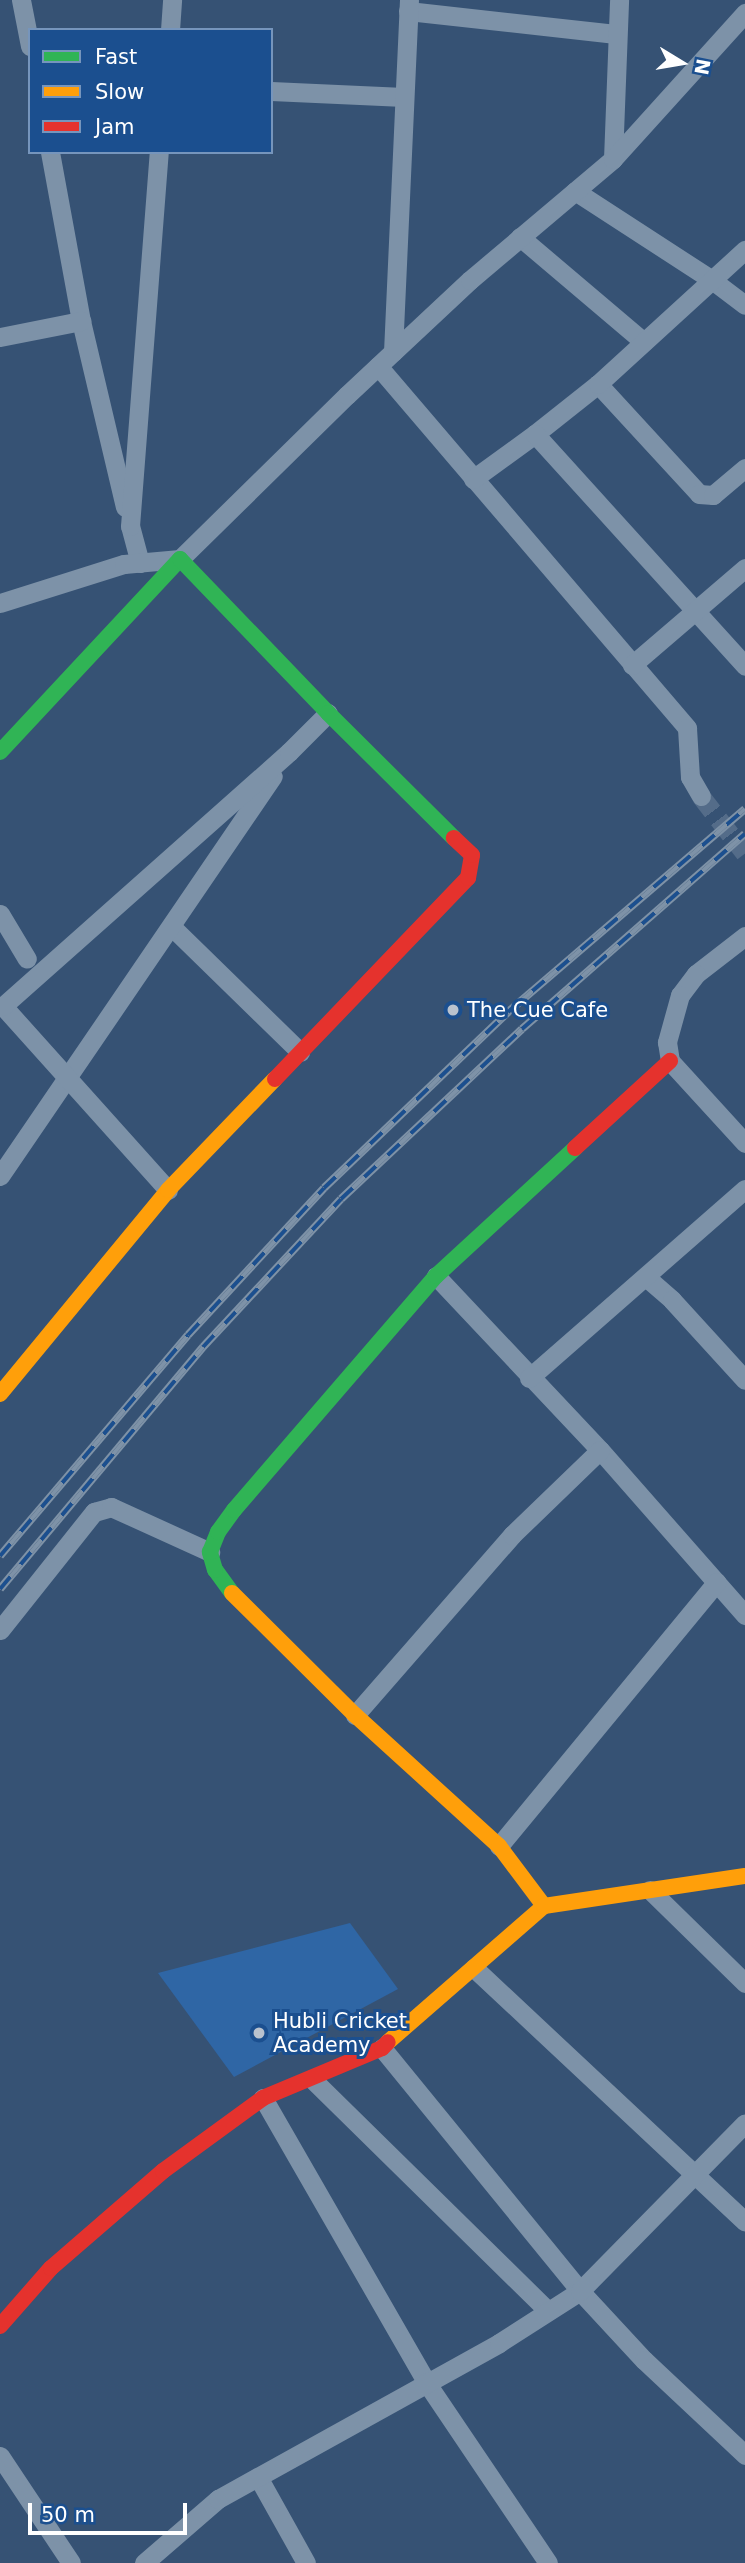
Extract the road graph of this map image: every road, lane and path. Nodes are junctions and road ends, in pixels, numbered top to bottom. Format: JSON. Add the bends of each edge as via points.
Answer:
{"nodes":[{"id":1,"x":21,"y":0,"type":"edge"},
{"id":2,"x":172,"y":0,"type":"edge"},
{"id":3,"x":619,"y":0,"type":"edge"},
{"id":4,"x":408,"y":5,"type":"edge"},
{"id":5,"x":745,"y":13,"type":"edge"},
{"id":6,"x":170,"y":28,"type":"edge"},
{"id":7,"x":615,"y":34,"type":"junction"},
{"id":8,"x":28,"y":36,"type":"edge"},
{"id":9,"x":273,"y":91,"type":"edge"},
{"id":10,"x":404,"y":97,"type":"junction"},
{"id":11,"x":50,"y":154,"type":"edge"},
{"id":12,"x":159,"y":154,"type":"edge"},
{"id":13,"x":613,"y":159,"type":"junction"},
{"id":14,"x":575,"y":191,"type":"junction"},
{"id":15,"x":520,"y":237,"type":"junction"},
{"id":16,"x":745,"y":250,"type":"edge"},
{"id":17,"x":712,"y":280,"type":"junction"},
{"id":18,"x":745,"y":305,"type":"edge"},
{"id":19,"x":81,"y":321,"type":"junction"},
{"id":20,"x":0,"y":337,"type":"edge"},
{"id":21,"x":644,"y":342,"type":"junction"},
{"id":22,"x":393,"y":352,"type":"junction"},
{"id":23,"x":378,"y":366,"type":"junction"},
{"id":24,"x":597,"y":384,"type":"junction"},
{"id":25,"x":535,"y":435,"type":"junction"},
{"id":26,"x":745,"y":468,"type":"edge"},
{"id":27,"x":472,"y":479,"type":"junction"},
{"id":28,"x":130,"y":526,"type":"junction"},
{"id":29,"x":180,"y":559,"type":"junction"},
{"id":30,"x":140,"y":563,"type":"junction"},
{"id":31,"x":745,"y":568,"type":"edge"},
{"id":32,"x":0,"y":603,"type":"edge"},
{"id":33,"x":695,"y":611,"type":"junction"},
{"id":34,"x":632,"y":665,"type":"junction"},
{"id":35,"x":745,"y":666,"type":"edge"},
{"id":36,"x":328,"y":713,"type":"junction"},
{"id":37,"x":0,"y":752,"type":"edge"},
{"id":38,"x":289,"y":752,"type":"junction"},
{"id":39,"x":701,"y":796,"type":"tunnel mouth"},
{"id":40,"x":0,"y":914,"type":"edge"},
{"id":41,"x":172,"y":927,"type":"junction"},
{"id":42,"x":745,"y":936,"type":"edge"},
{"id":43,"x":27,"y":959,"type":"dead end"},
{"id":44,"x":1,"y":1007,"type":"edge"},
{"id":45,"x":300,"y":1052,"type":"junction"},
{"id":46,"x":670,"y":1061,"type":"junction"},
{"id":47,"x":67,"y":1079,"type":"junction"},
{"id":48,"x":745,"y":1143,"type":"edge"},
{"id":49,"x":0,"y":1176,"type":"edge"},
{"id":50,"x":745,"y":1189,"type":"edge"},
{"id":51,"x":168,"y":1190,"type":"junction"},
{"id":52,"x":436,"y":1276,"type":"junction"},
{"id":53,"x":647,"y":1278,"type":"junction"},
{"id":54,"x":529,"y":1378,"type":"junction"},
{"id":55,"x":745,"y":1380,"type":"edge"},
{"id":56,"x":0,"y":1394,"type":"edge"},
{"id":57,"x":600,"y":1450,"type":"junction"},
{"id":58,"x":210,"y":1552,"type":"junction"},
{"id":59,"x":717,"y":1582,"type":"junction"},
{"id":60,"x":745,"y":1615,"type":"edge"},
{"id":61,"x":0,"y":1630,"type":"edge"},
{"id":62,"x":355,"y":1716,"type":"junction"},
{"id":63,"x":499,"y":1846,"type":"junction"},
{"id":64,"x":745,"y":1876,"type":"edge"},
{"id":65,"x":650,"y":1890,"type":"junction"},
{"id":66,"x":544,"y":1906,"type":"junction"},
{"id":67,"x":474,"y":1968,"type":"junction"},
{"id":68,"x":745,"y":1983,"type":"edge"},
{"id":69,"x":382,"y":2048,"type":"junction"},
{"id":70,"x":312,"y":2080,"type":"junction"},
{"id":71,"x":263,"y":2098,"type":"junction"},
{"id":72,"x":745,"y":2123,"type":"edge"},
{"id":73,"x":696,"y":2174,"type":"junction"},
{"id":74,"x":745,"y":2222,"type":"edge"},
{"id":75,"x":580,"y":2291,"type":"junction"},
{"id":76,"x":548,"y":2311,"type":"junction"},
{"id":77,"x":0,"y":2326,"type":"edge"},
{"id":78,"x":428,"y":2382,"type":"junction"},
{"id":79,"x":745,"y":2455,"type":"edge"},
{"id":80,"x":0,"y":2456,"type":"edge"},
{"id":81,"x":258,"y":2477,"type":"junction"},
{"id":82,"x":71,"y":2563,"type":"edge"},
{"id":83,"x":144,"y":2563,"type":"edge"},
{"id":84,"x":306,"y":2563,"type":"edge"},
{"id":85,"x":548,"y":2563,"type":"edge"}],
"edges":[{"from":1,"to":8,"type":"street"},
{"from":2,"to":6,"type":"street"},
{"from":3,"to":7,"type":"street"},
{"from":4,"to":7,"type":"street"},
{"from":4,"to":10,"type":"street"},
{"from":5,"to":13,"type":"street"},
{"from":7,"to":13,"type":"street"},
{"from":9,"to":10,"type":"street"},
{"from":10,"to":22,"type":"street"},
{"from":11,"to":19,"type":"street"},
{"from":12,"to":28,"type":"street"},
{"from":13,"to":14,"type":"street"},
{"from":14,"to":15,"type":"street"},
{"from":14,"to":17,"type":"street"},
{"from":15,"to":21,"type":"street"},
{"from":15,"to":22,"type":"street"},
{"from":16,"to":17,"type":"street"},
{"from":17,"to":18,"type":"street"},
{"from":17,"to":21,"type":"street"},
{"from":19,"to":20,"type":"street"},
{"from":19,"to":28,"type":"street"},
{"from":21,"to":24,"type":"street"},
{"from":22,"to":23,"type":"street"},
{"from":23,"to":27,"type":"street"},
{"from":23,"to":29,"type":"street"},
{"from":24,"to":25,"type":"street"},
{"from":24,"to":26,"type":"street","via":[[699,494],[713,495]]},
{"from":25,"to":27,"type":"street"},
{"from":25,"to":33,"type":"street"},
{"from":27,"to":34,"type":"street"},
{"from":28,"to":30,"type":"street"},
{"from":29,"to":30,"type":"street"},
{"from":29,"to":36,"type":"street"},
{"from":29,"to":37,"type":"street"},
{"from":30,"to":32,"type":"street"},
{"from":31,"to":33,"type":"street"},
{"from":33,"to":34,"type":"street"},
{"from":33,"to":35,"type":"street"},
{"from":34,"to":39,"type":"street","via":[[687,728],[690,777]]},
{"from":36,"to":38,"type":"street"},
{"from":36,"to":45,"type":"street","via":[[472,855],[468,878]]},
{"from":38,"to":41,"type":"street"},
{"from":38,"to":44,"type":"street"},
{"from":40,"to":43,"type":"street"},
{"from":41,"to":45,"type":"street"},
{"from":41,"to":47,"type":"street"},
{"from":42,"to":46,"type":"street","via":[[696,974],[680,995],[667,1042]]},
{"from":44,"to":47,"type":"street"},
{"from":45,"to":51,"type":"street"},
{"from":46,"to":48,"type":"street"},
{"from":46,"to":52,"type":"street"},
{"from":47,"to":49,"type":"street"},
{"from":47,"to":51,"type":"street"},
{"from":50,"to":53,"type":"street"},
{"from":51,"to":56,"type":"street"},
{"from":52,"to":54,"type":"street"},
{"from":52,"to":58,"type":"street","via":[[234,1510]]},
{"from":53,"to":54,"type":"street"},
{"from":53,"to":55,"type":"street"},
{"from":54,"to":57,"type":"street"},
{"from":57,"to":59,"type":"street"},
{"from":57,"to":62,"type":"street","via":[[512,1535]]},
{"from":58,"to":61,"type":"street","via":[[111,1507],[94,1511]]},
{"from":58,"to":62,"type":"street","via":[[215,1570],[233,1594]]},
{"from":59,"to":60,"type":"street"},
{"from":59,"to":63,"type":"street"},
{"from":62,"to":63,"type":"street"},
{"from":63,"to":66,"type":"street"},
{"from":64,"to":65,"type":"street"},
{"from":65,"to":66,"type":"street"},
{"from":65,"to":68,"type":"street"},
{"from":66,"to":67,"type":"street"},
{"from":67,"to":69,"type":"street"},
{"from":67,"to":73,"type":"street"},
{"from":69,"to":70,"type":"street"},
{"from":69,"to":75,"type":"street"},
{"from":70,"to":71,"type":"street"},
{"from":70,"to":76,"type":"street"},
{"from":71,"to":77,"type":"street","via":[[163,2171],[51,2268]]},
{"from":71,"to":78,"type":"street"},
{"from":72,"to":73,"type":"street"},
{"from":73,"to":74,"type":"street"},
{"from":73,"to":75,"type":"street"},
{"from":75,"to":76,"type":"street"},
{"from":75,"to":79,"type":"street","via":[[644,2360]]},
{"from":76,"to":78,"type":"street"},
{"from":78,"to":81,"type":"street"},
{"from":78,"to":85,"type":"street"},
{"from":80,"to":82,"type":"street"},
{"from":81,"to":83,"type":"street","via":[[218,2500]]},
{"from":81,"to":84,"type":"street"}]}
